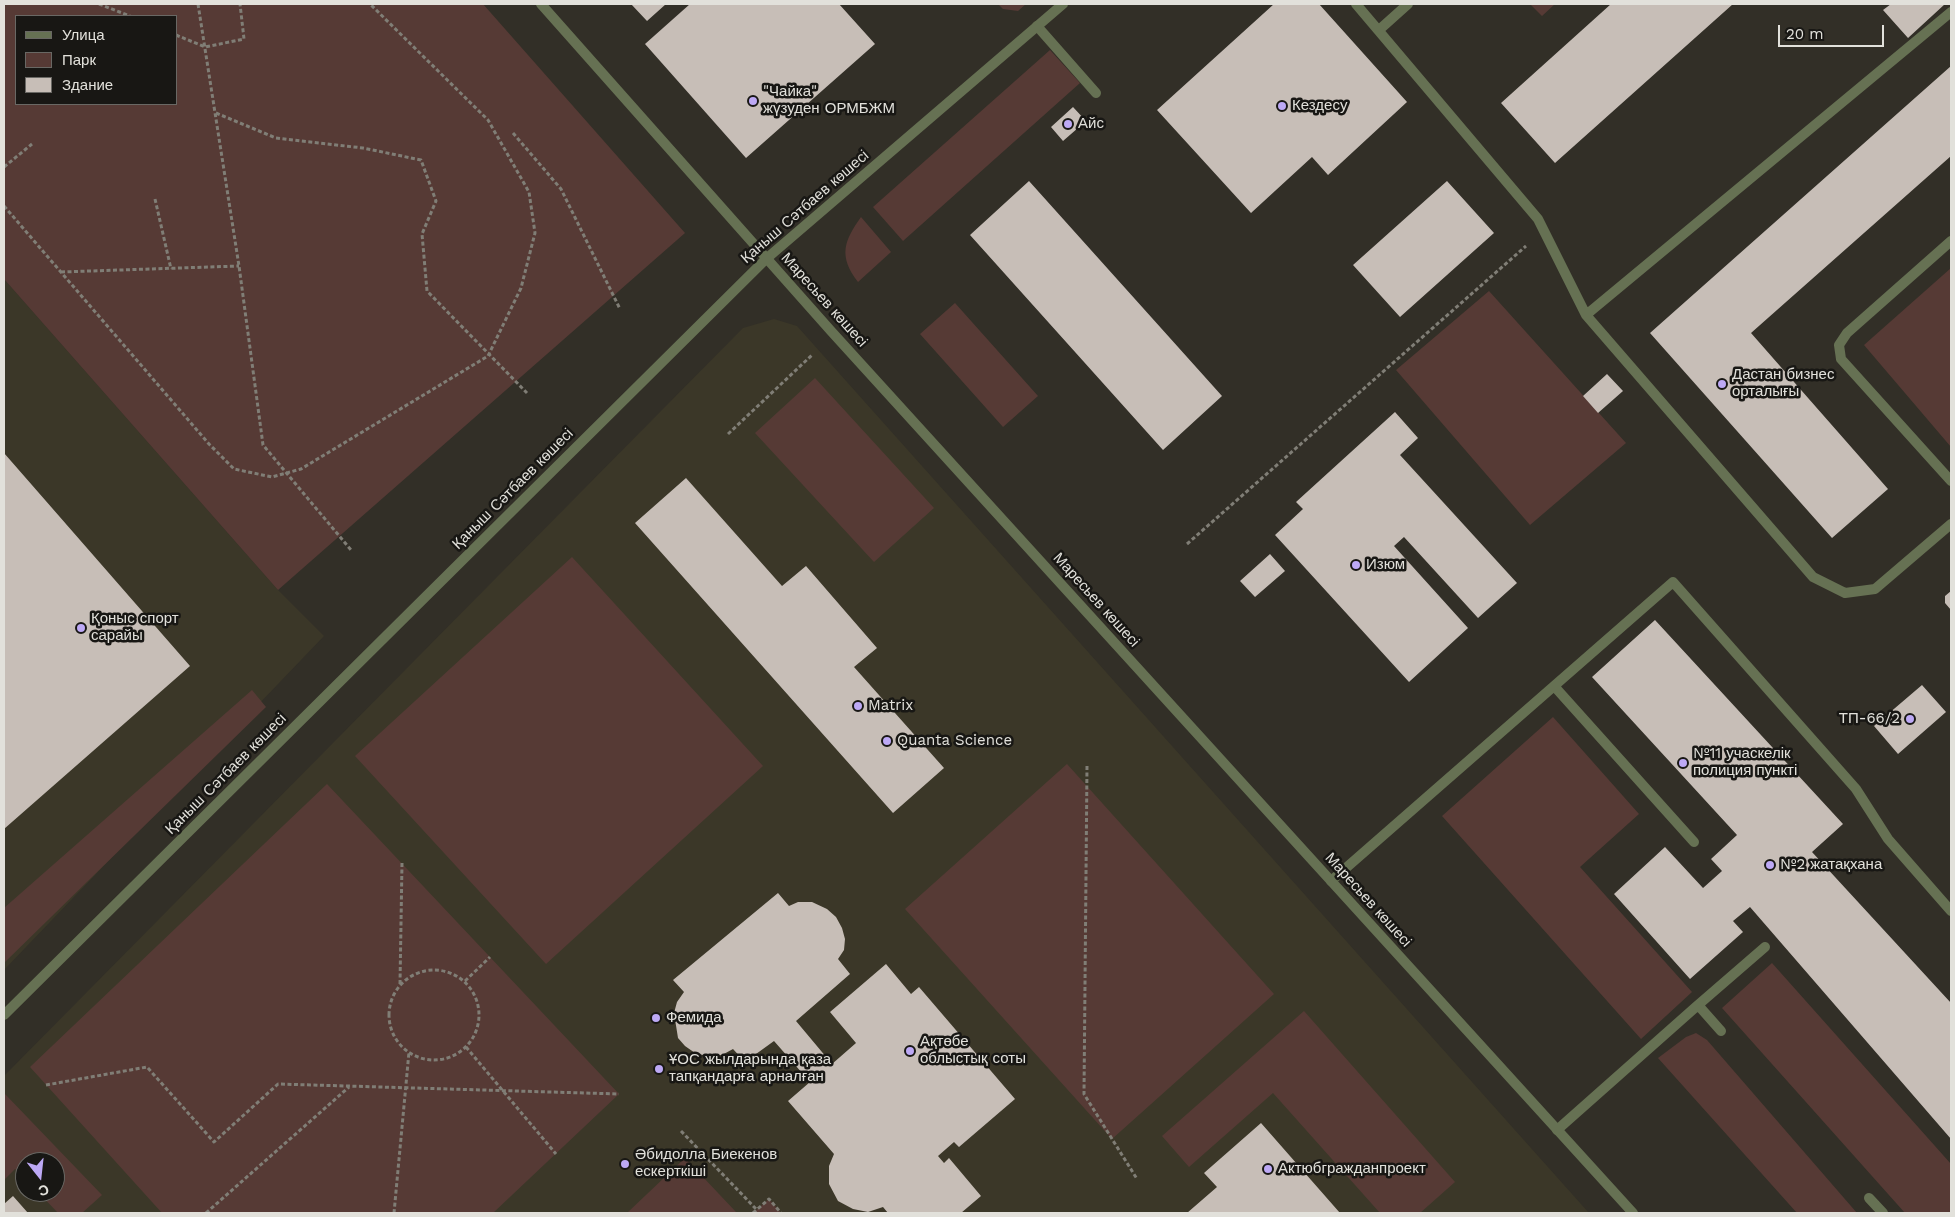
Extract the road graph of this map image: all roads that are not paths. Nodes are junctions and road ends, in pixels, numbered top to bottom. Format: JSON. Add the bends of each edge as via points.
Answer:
{"nodes":[{"id":1,"x":541,"y":4,"type":"edge"},
{"id":2,"x":1062,"y":4,"type":"edge"},
{"id":3,"x":1356,"y":4,"type":"edge"},
{"id":4,"x":1408,"y":4,"type":"edge"},
{"id":5,"x":1951,"y":12,"type":"edge"},
{"id":6,"x":1037,"y":26,"type":"junction"},
{"id":7,"x":1379,"y":30,"type":"junction"},
{"id":8,"x":1096,"y":93,"type":"dead end"},
{"id":9,"x":1951,"y":241,"type":"edge"},
{"id":10,"x":766,"y":258,"type":"junction"},
{"id":11,"x":1586,"y":315,"type":"junction"},
{"id":12,"x":1951,"y":481,"type":"edge"},
{"id":13,"x":1951,"y":524,"type":"edge"},
{"id":14,"x":1554,"y":686,"type":"junction"},
{"id":15,"x":1694,"y":842,"type":"dead end"},
{"id":16,"x":1331,"y":880,"type":"junction"},
{"id":17,"x":1951,"y":911,"type":"edge"},
{"id":18,"x":1765,"y":947,"type":"dead end"},
{"id":19,"x":1698,"y":1006,"type":"junction"},
{"id":20,"x":4,"y":1015,"type":"edge"},
{"id":21,"x":1721,"y":1031,"type":"dead end"},
{"id":22,"x":1557,"y":1130,"type":"junction"},
{"id":23,"x":1869,"y":1198,"type":"dead end"},
{"id":24,"x":1633,"y":1213,"type":"edge"},
{"id":25,"x":1883,"y":1213,"type":"edge"}],
"edges":[{"from":1,"to":10,"type":"street","name":"Маресьев көшесі"},
{"from":2,"to":6,"type":"street","name":"Қаныш Сәтбаев көшесі"},
{"from":3,"to":7,"type":"street"},
{"from":4,"to":7,"type":"street"},
{"from":5,"to":11,"type":"street"},
{"from":6,"to":8,"type":"street"},
{"from":6,"to":10,"type":"street","name":"Қаныш Сәтбаев көшесі"},
{"from":7,"to":11,"type":"street","via":[[1538,219]]},
{"from":9,"to":12,"type":"street","via":[[1847,333],[1839,345],[1841,359]]},
{"from":10,"to":16,"type":"street","name":"Маресьев көшесі"},
{"from":10,"to":20,"type":"street","name":"Қаныш Сәтбаев көшесі"},
{"from":11,"to":13,"type":"street","via":[[1813,578],[1845,593],[1876,589]]},
{"from":14,"to":15,"type":"street"},
{"from":14,"to":16,"type":"street"},
{"from":14,"to":17,"type":"street","via":[[1672,582],[1856,789],[1888,839]]},
{"from":16,"to":22,"type":"street","name":"Маресьев көшесі"},
{"from":18,"to":19,"type":"street"},
{"from":19,"to":21,"type":"street"},
{"from":19,"to":22,"type":"street"},
{"from":22,"to":24,"type":"street","name":"Маресьев көшесі"},
{"from":23,"to":25,"type":"street"}]}
